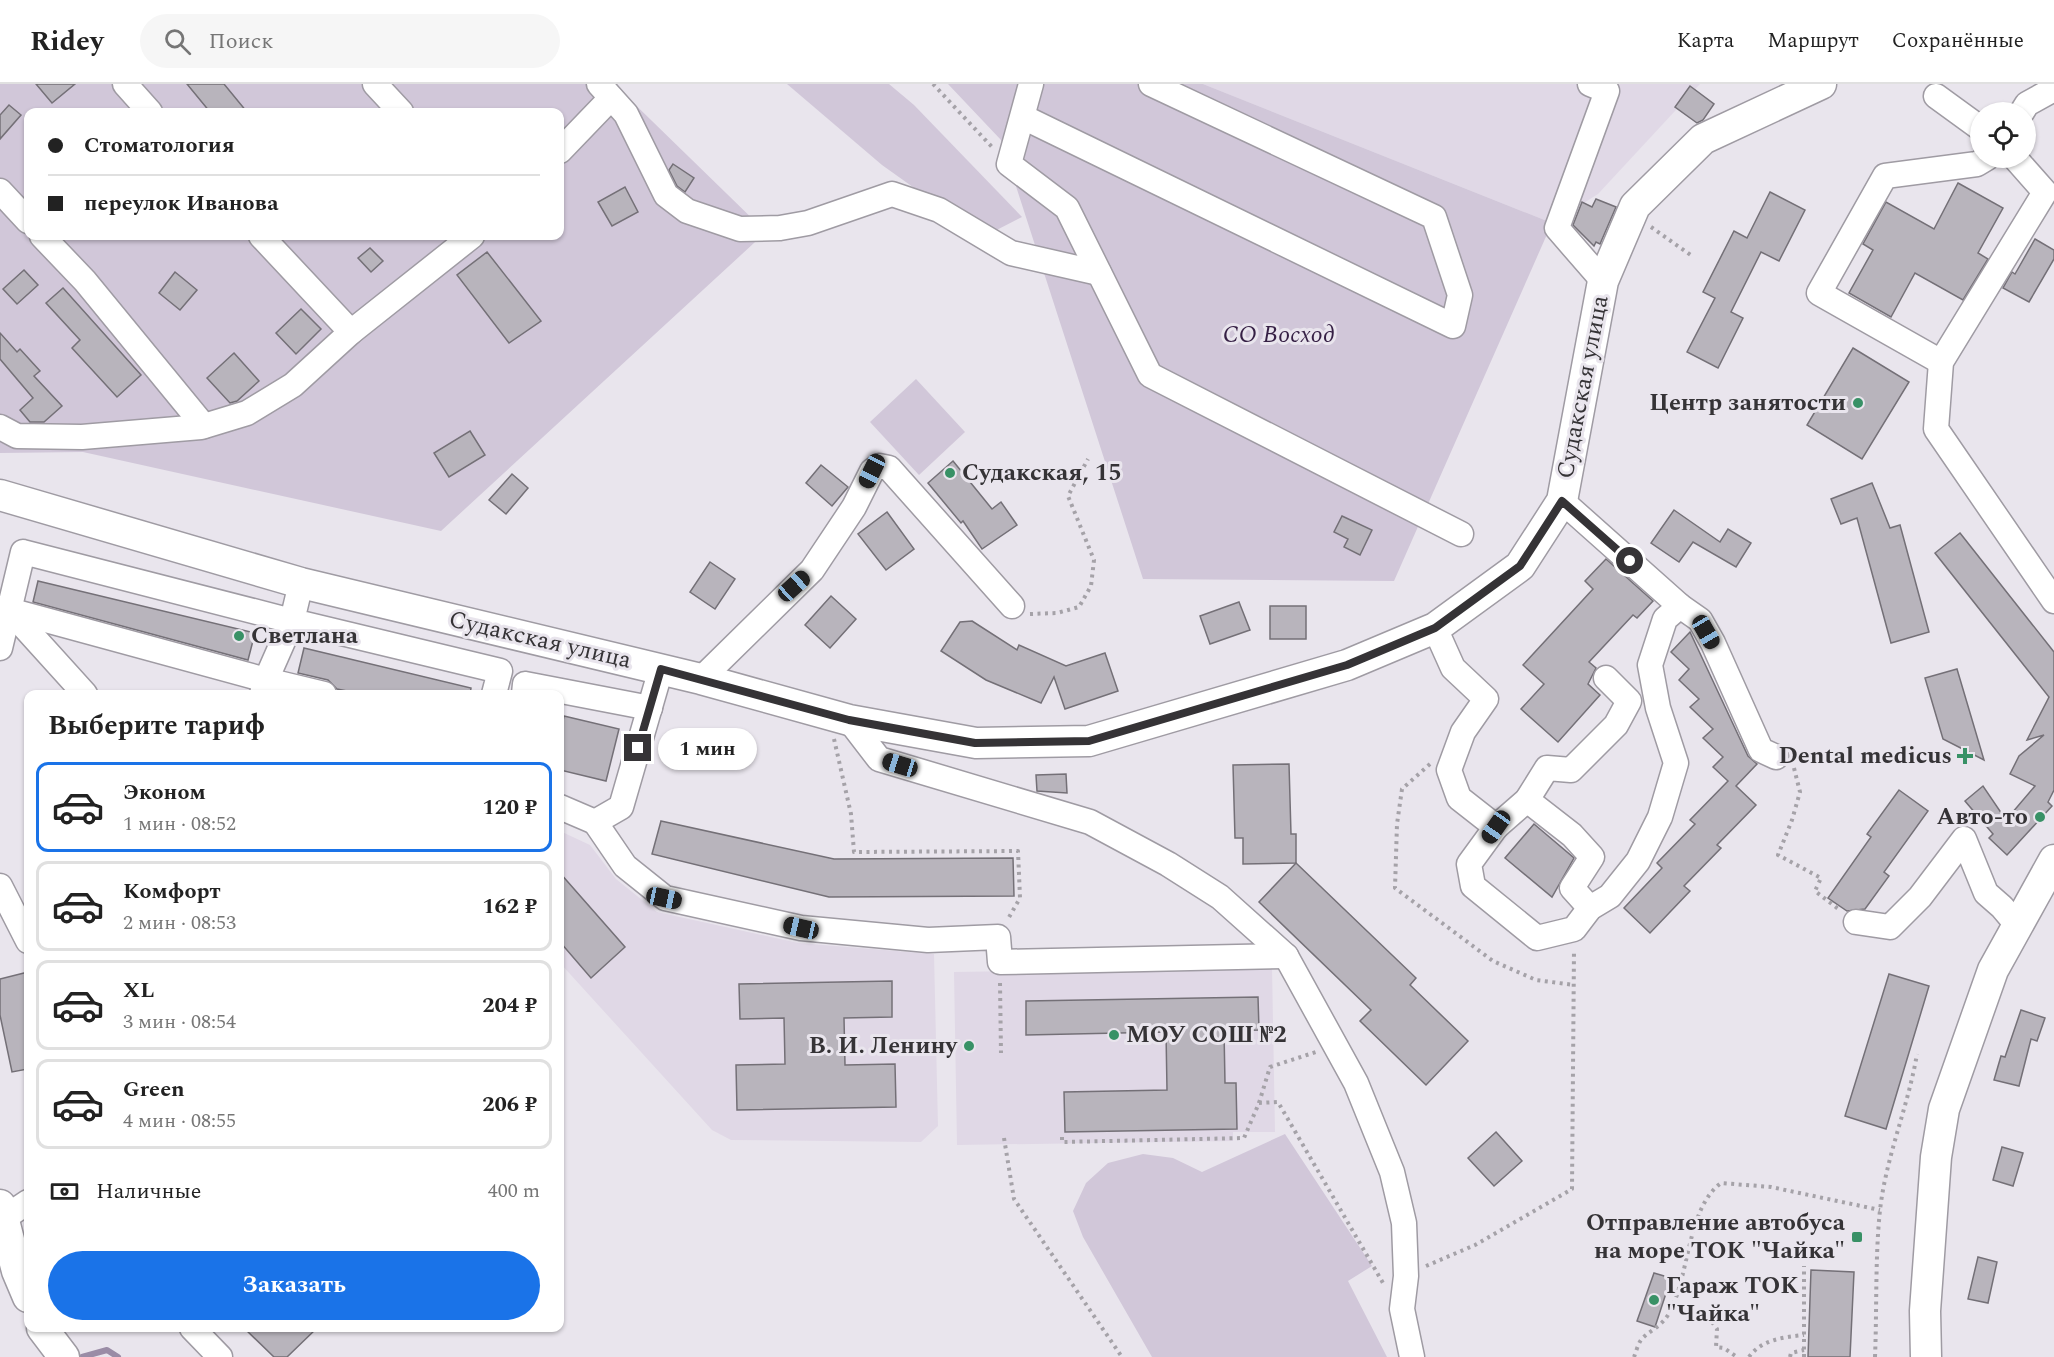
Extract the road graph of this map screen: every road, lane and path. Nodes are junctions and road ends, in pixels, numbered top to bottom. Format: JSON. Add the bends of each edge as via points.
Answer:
{"nodes":[{"id":1,"x":125,"y":84,"type":"edge"},
{"id":2,"x":375,"y":84,"type":"edge"},
{"id":3,"x":933,"y":84,"type":"edge"},
{"id":4,"x":1031,"y":84,"type":"edge"},
{"id":5,"x":1151,"y":84,"type":"edge"},
{"id":6,"x":1590,"y":84,"type":"edge"},
{"id":7,"x":1821,"y":84,"type":"edge"},
{"id":8,"x":2054,"y":89,"type":"edge"},
{"id":9,"x":605,"y":91,"type":"edge"},
{"id":10,"x":1786,"y":91,"type":"edge"},
{"id":11,"x":1936,"y":96,"type":"dead end"},
{"id":12,"x":2031,"y":102,"type":"edge"},
{"id":13,"x":146,"y":108,"type":"edge"},
{"id":14,"x":397,"y":108,"type":"edge"},
{"id":15,"x":1023,"y":117,"type":"junction"},
{"id":16,"x":1970,"y":121,"type":"edge"},
{"id":17,"x":564,"y":146,"type":"edge"},
{"id":18,"x":1009,"y":165,"type":"junction"},
{"id":19,"x":1970,"y":166,"type":"edge"},
{"id":20,"x":2024,"y":168,"type":"edge"},
{"id":21,"x":0,"y":191,"type":"edge"},
{"id":22,"x":2049,"y":194,"type":"edge"},
{"id":23,"x":24,"y":217,"type":"edge"},
{"id":24,"x":1627,"y":225,"type":"junction"},
{"id":25,"x":46,"y":240,"type":"edge"},
{"id":26,"x":265,"y":240,"type":"edge"},
{"id":27,"x":467,"y":240,"type":"edge"},
{"id":28,"x":1692,"y":256,"type":"dead end"},
{"id":29,"x":1099,"y":273,"type":"junction"},
{"id":30,"x":1603,"y":280,"type":"junction"},
{"id":31,"x":351,"y":332,"type":"junction"},
{"id":32,"x":1941,"y":362,"type":"junction"},
{"id":33,"x":204,"y":426,"type":"junction"},
{"id":34,"x":0,"y":427,"type":"edge"},
{"id":35,"x":1088,"y":459,"type":"dead end"},
{"id":36,"x":0,"y":495,"type":"edge"},
{"id":37,"x":1562,"y":501,"type":"junction"},
{"id":38,"x":1461,"y":534,"type":"dead end"},
{"id":39,"x":301,"y":583,"type":"junction"},
{"id":40,"x":2054,"y":601,"type":"edge"},
{"id":41,"x":1012,"y":606,"type":"joint"},
{"id":42,"x":1680,"y":606,"type":"junction"},
{"id":43,"x":9,"y":609,"type":"junction"},
{"id":44,"x":292,"y":621,"type":"junction"},
{"id":45,"x":1435,"y":628,"type":"junction"},
{"id":46,"x":0,"y":648,"type":"edge"},
{"id":47,"x":661,"y":669,"type":"junction"},
{"id":48,"x":1606,"y":678,"type":"dead end"},
{"id":49,"x":701,"y":679,"type":"junction"},
{"id":50,"x":264,"y":687,"type":"edge"},
{"id":51,"x":81,"y":690,"type":"edge"},
{"id":52,"x":290,"y":690,"type":"edge"},
{"id":53,"x":495,"y":690,"type":"edge"},
{"id":54,"x":524,"y":690,"type":"edge"},
{"id":55,"x":556,"y":690,"type":"edge"},
{"id":56,"x":564,"y":691,"type":"edge"},
{"id":57,"x":650,"y":708,"type":"junction"},
{"id":58,"x":839,"y":718,"type":"junction"},
{"id":59,"x":1776,"y":757,"type":"joint"},
{"id":60,"x":1527,"y":800,"type":"junction"},
{"id":61,"x":564,"y":809,"type":"edge"},
{"id":62,"x":595,"y":822,"type":"junction"},
{"id":63,"x":1496,"y":827,"type":"junction"},
{"id":64,"x":2054,"y":860,"type":"edge"},
{"id":65,"x":0,"y":886,"type":"edge"},
{"id":66,"x":1590,"y":908,"type":"junction"},
{"id":67,"x":1856,"y":921,"type":"joint"},
{"id":68,"x":2018,"y":926,"type":"junction"},
{"id":69,"x":1574,"y":929,"type":"junction"},
{"id":70,"x":24,"y":933,"type":"edge"},
{"id":71,"x":998,"y":937,"type":"junction"},
{"id":72,"x":1287,"y":956,"type":"junction"},
{"id":73,"x":1000,"y":962,"type":"junction"},
{"id":74,"x":1336,"y":1043,"type":"junction"},
{"id":75,"x":1001,"y":1053,"type":"dead end"},
{"id":76,"x":1917,"y":1054,"type":"dead end"},
{"id":77,"x":1259,"y":1103,"type":"junction"},
{"id":78,"x":1062,"y":1137,"type":"dead end"},
{"id":79,"x":1004,"y":1138,"type":"dead end"},
{"id":80,"x":11,"y":1209,"type":"edge"},
{"id":81,"x":1880,"y":1210,"type":"junction"},
{"id":82,"x":1804,"y":1266,"type":"dead end"},
{"id":83,"x":1406,"y":1276,"type":"junction"},
{"id":84,"x":24,"y":1288,"type":"edge"},
{"id":85,"x":1402,"y":1310,"type":"junction"},
{"id":86,"x":1712,"y":1322,"type":"dead end"},
{"id":87,"x":45,"y":1332,"type":"edge"},
{"id":88,"x":196,"y":1332,"type":"edge"},
{"id":89,"x":1803,"y":1335,"type":"junction"},
{"id":90,"x":1803,"y":1350,"type":"junction"},
{"id":91,"x":64,"y":1357,"type":"edge"},
{"id":92,"x":220,"y":1357,"type":"edge"},
{"id":93,"x":1122,"y":1357,"type":"edge"},
{"id":94,"x":1412,"y":1357,"type":"edge"},
{"id":95,"x":1634,"y":1357,"type":"edge"},
{"id":96,"x":1737,"y":1357,"type":"edge"},
{"id":97,"x":1749,"y":1357,"type":"edge"},
{"id":98,"x":1790,"y":1357,"type":"edge"},
{"id":99,"x":1803,"y":1357,"type":"edge"},
{"id":100,"x":1875,"y":1357,"type":"edge"},
{"id":101,"x":1926,"y":1357,"type":"edge"}],
"edges":[{"from":1,"to":13,"type":"street"},
{"from":2,"to":14,"type":"street"},
{"from":3,"to":18,"type":"path"},
{"from":4,"to":15,"type":"street"},
{"from":5,"to":15,"type":"street","via":[[1434,217],[1460,295],[1454,326]]},
{"from":6,"to":30,"type":"street","via":[[1606,92],[1557,228]]},
{"from":7,"to":10,"type":"main road","name":"Судакская улица"},
{"from":8,"to":12,"type":"street"},
{"from":9,"to":17,"type":"street"},
{"from":9,"to":29,"type":"street","via":[[626,114],[666,195],[687,211],[740,229],[780,228],[892,194],[939,210],[1011,253]]},
{"from":10,"to":24,"type":"main road","name":"Судакская улица","via":[[1703,139],[1635,206]]},
{"from":11,"to":16,"type":"street"},
{"from":15,"to":18,"type":"street"},
{"from":18,"to":29,"type":"street","via":[[1067,208]]},
{"from":19,"to":32,"type":"street","via":[[1885,176],[1819,293]]},
{"from":20,"to":22,"type":"street"},
{"from":21,"to":23,"type":"street"},
{"from":22,"to":32,"type":"street"},
{"from":24,"to":28,"type":"path","via":[[1642,220]]},
{"from":24,"to":30,"type":"main road","name":"Судакская улица"},
{"from":25,"to":33,"type":"street","via":[[85,281]]},
{"from":26,"to":31,"type":"street"},
{"from":27,"to":31,"type":"street"},
{"from":29,"to":38,"type":"street","via":[[1150,375]]},
{"from":30,"to":37,"type":"main road","name":"Судакская улица"},
{"from":31,"to":33,"type":"street","via":[[293,385],[247,413]]},
{"from":32,"to":40,"type":"street","via":[[1936,429]]},
{"from":33,"to":34,"type":"street","via":[[82,437],[17,436]]},
{"from":35,"to":41,"type":"path","via":[[1068,496],[1094,560],[1091,586],[1080,607],[1057,613],[1022,614]]},
{"from":36,"to":39,"type":"main road","name":"Судакская улица"},
{"from":37,"to":42,"type":"street"},
{"from":37,"to":45,"type":"main road","name":"Судакская улица","via":[[1520,566]]},
{"from":39,"to":44,"type":"street"},
{"from":39,"to":47,"type":"main road","name":"Судакская улица"},
{"from":41,"to":49,"type":"street","via":[[890,468],[879,466],[872,471],[854,507],[812,570]]},
{"from":42,"to":59,"type":"street","via":[[1700,620],[1761,750]]},
{"from":42,"to":66,"type":"street","via":[[1665,619],[1650,665],[1658,708],[1676,763],[1663,806],[1638,861],[1610,896]]},
{"from":43,"to":44,"type":"street","via":[[23,552]]},
{"from":43,"to":46,"type":"street"},
{"from":43,"to":50,"type":"street"},
{"from":43,"to":51,"type":"street"},
{"from":44,"to":50,"type":"street"},
{"from":44,"to":53,"type":"street","via":[[500,671]]},
{"from":45,"to":58,"type":"main road","name":"Судакская улица","via":[[1347,665],[1089,741],[975,743]]},
{"from":45,"to":63,"type":"street","via":[[1453,668],[1486,699],[1464,732],[1449,770],[1459,798]]},
{"from":47,"to":49,"type":"main road","name":"Судакская улица"},
{"from":47,"to":57,"type":"street"},
{"from":48,"to":60,"type":"street","via":[[1629,701],[1616,725],[1571,770],[1547,768]]},
{"from":49,"to":58,"type":"main road","name":"Судакская улица"},
{"from":50,"to":52,"type":"street"},
{"from":54,"to":55,"type":"street","via":[[525,684]]},
{"from":56,"to":57,"type":"street"},
{"from":57,"to":62,"type":"street","via":[[621,807]]},
{"from":58,"to":71,"type":"path","via":[[854,852],[1018,851],[1020,898]]},
{"from":58,"to":72,"type":"street","via":[[879,759],[1090,822],[1220,897]]},
{"from":59,"to":67,"type":"path","via":[[1793,765],[1800,792],[1778,855],[1821,878],[1815,891]]},
{"from":60,"to":63,"type":"street"},
{"from":60,"to":66,"type":"street","via":[[1592,857],[1572,888]]},
{"from":61,"to":62,"type":"street"},
{"from":62,"to":71,"type":"street","via":[[625,866],[664,898],[801,928],[928,940]]},
{"from":63,"to":69,"type":"street","via":[[1469,864],[1473,886],[1536,938]]},
{"from":64,"to":68,"type":"main road"},
{"from":65,"to":70,"type":"street"},
{"from":66,"to":69,"type":"street"},
{"from":67,"to":68,"type":"street","via":[[1890,927],[1920,897],[1964,839],[1986,893]]},
{"from":68,"to":101,"type":"main road","via":[[1993,970],[1944,1109],[1936,1157],[1925,1311]]},
{"from":69,"to":83,"type":"path","via":[[1572,1189],[1475,1245]]},
{"from":71,"to":73,"type":"street"},
{"from":72,"to":73,"type":"street"},
{"from":72,"to":74,"type":"street"},
{"from":73,"to":75,"type":"path"},
{"from":74,"to":77,"type":"path","via":[[1270,1067]]},
{"from":74,"to":83,"type":"street","via":[[1367,1105],[1392,1172],[1404,1223]]},
{"from":76,"to":81,"type":"path"},
{"from":77,"to":78,"type":"path","via":[[1244,1138],[1062,1142]]},
{"from":77,"to":85,"type":"path","via":[[1278,1102],[1380,1273],[1389,1300]]},
{"from":79,"to":93,"type":"path","via":[[1014,1199]]},
{"from":80,"to":84,"type":"main road","via":[[17,1271]]},
{"from":81,"to":95,"type":"path","via":[[1771,1187],[1721,1183],[1709,1191],[1668,1315],[1657,1330],[1641,1339]]},
{"from":81,"to":100,"type":"path"},
{"from":82,"to":89,"type":"path"},
{"from":83,"to":85,"type":"street"},
{"from":85,"to":94,"type":"street"},
{"from":86,"to":96,"type":"path","via":[[1717,1329],[1716,1347]]},
{"from":87,"to":91,"type":"main road"},
{"from":88,"to":92,"type":"street"},
{"from":89,"to":90,"type":"path"},
{"from":89,"to":97,"type":"path","via":[[1773,1340]]},
{"from":90,"to":98,"type":"path","via":[[1791,1353]]},
{"from":90,"to":99,"type":"path"}]}
